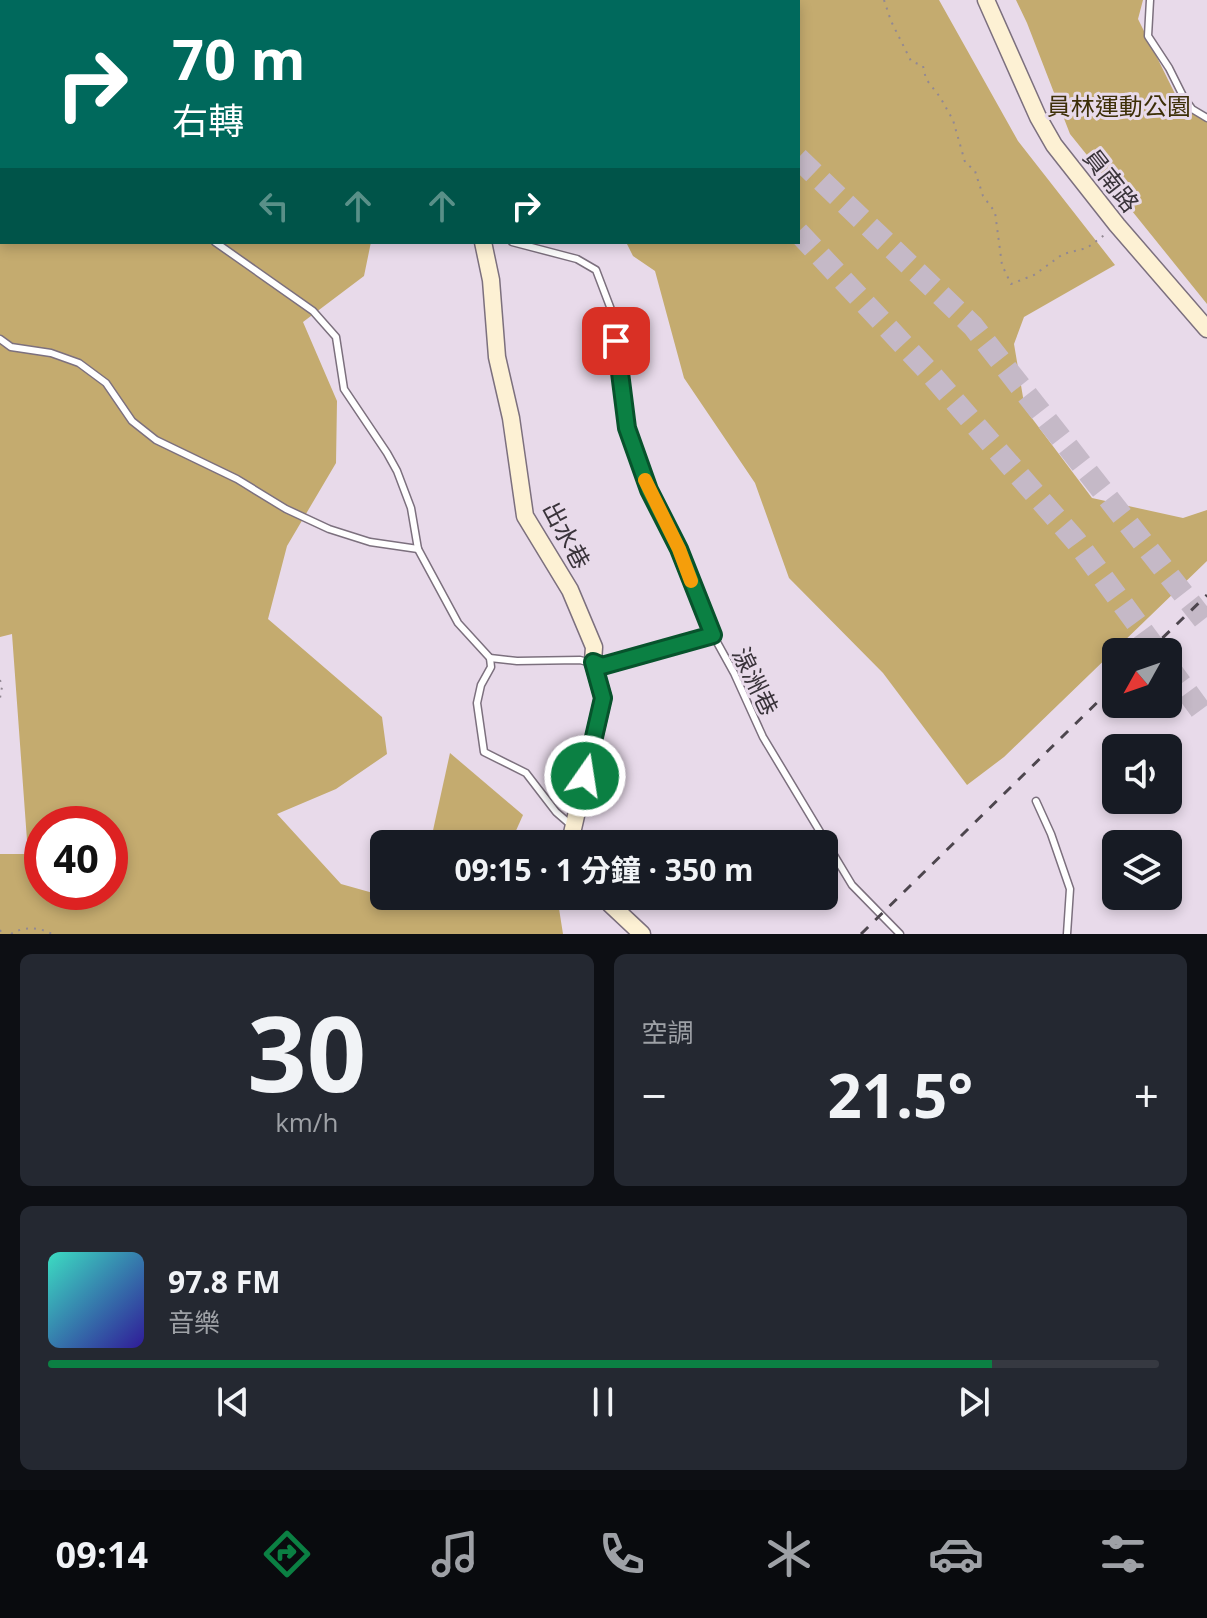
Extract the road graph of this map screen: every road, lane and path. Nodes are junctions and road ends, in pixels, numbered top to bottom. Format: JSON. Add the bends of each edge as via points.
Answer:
{"nodes":[{"id":1,"x":884,"y":0,"type":"edge"},
{"id":2,"x":986,"y":0,"type":"edge"},
{"id":3,"x":1150,"y":0,"type":"edge"},
{"id":4,"x":1207,"y":118,"type":"edge"},
{"id":5,"x":1117,"y":225,"type":"junction"},
{"id":6,"x":218,"y":244,"type":"edge"},
{"id":7,"x":483,"y":244,"type":"edge"},
{"id":8,"x":520,"y":244,"type":"edge"},
{"id":9,"x":1207,"y":329,"type":"edge"},
{"id":10,"x":0,"y":339,"type":"edge"},
{"id":11,"x":418,"y":549,"type":"junction"},
{"id":12,"x":713,"y":635,"type":"junction"},
{"id":13,"x":490,"y":658,"type":"junction"},
{"id":14,"x":593,"y":662,"type":"junction"},
{"id":15,"x":0,"y":680,"type":"edge"},
{"id":16,"x":0,"y":698,"type":"edge"},
{"id":17,"x":1036,"y":801,"type":"dead end"},
{"id":18,"x":568,"y":830,"type":"edge"},
{"id":19,"x":573,"y":830,"type":"edge"},
{"id":20,"x":616,"y":910,"type":"edge"},
{"id":21,"x":0,"y":930,"type":"edge"},
{"id":22,"x":2,"y":934,"type":"edge"},
{"id":23,"x":11,"y":934,"type":"edge"},
{"id":24,"x":52,"y":934,"type":"edge"},
{"id":25,"x":642,"y":934,"type":"edge"},
{"id":26,"x":900,"y":934,"type":"edge"},
{"id":27,"x":1067,"y":934,"type":"edge"}],
"edges":[{"from":1,"to":5,"type":"path","via":[[911,61],[923,66],[953,120],[965,162],[995,212],[1002,265],[1011,284],[1063,254],[1087,248]]},
{"from":2,"to":5,"type":"street","name":"員南路","via":[[1054,145]]},
{"from":3,"to":4,"type":"lane","via":[[1148,36],[1184,98]]},
{"from":5,"to":9,"type":"street","name":"員南路"},
{"from":6,"to":11,"type":"lane","via":[[313,311],[336,337],[344,389],[397,471]]},
{"from":7,"to":14,"type":"street","name":"出水巷","via":[[525,516],[570,590],[594,647]]},
{"from":8,"to":12,"type":"lane","name":"湶洲巷","via":[[577,259],[596,270],[612,312],[627,428]]},
{"from":10,"to":11,"type":"lane","via":[[11,347],[79,363],[106,383],[132,421],[156,440],[286,509],[370,542]]},
{"from":11,"to":13,"type":"lane","via":[[458,623]]},
{"from":12,"to":14,"type":"lane","via":[[602,666]]},
{"from":12,"to":26,"type":"lane","name":"湶洲巷","via":[[763,737],[852,885]]},
{"from":13,"to":14,"type":"lane"},
{"from":13,"to":18,"type":"lane","via":[[477,703],[484,752],[526,773]]},
{"from":14,"to":19,"type":"street","name":"出水巷","via":[[603,698]]},
{"from":15,"to":16,"type":"path"},
{"from":17,"to":27,"type":"lane","via":[[1070,889]]},
{"from":20,"to":25,"type":"street"},
{"from":21,"to":22,"type":"path"},
{"from":23,"to":24,"type":"path","via":[[29,928]]}]}
